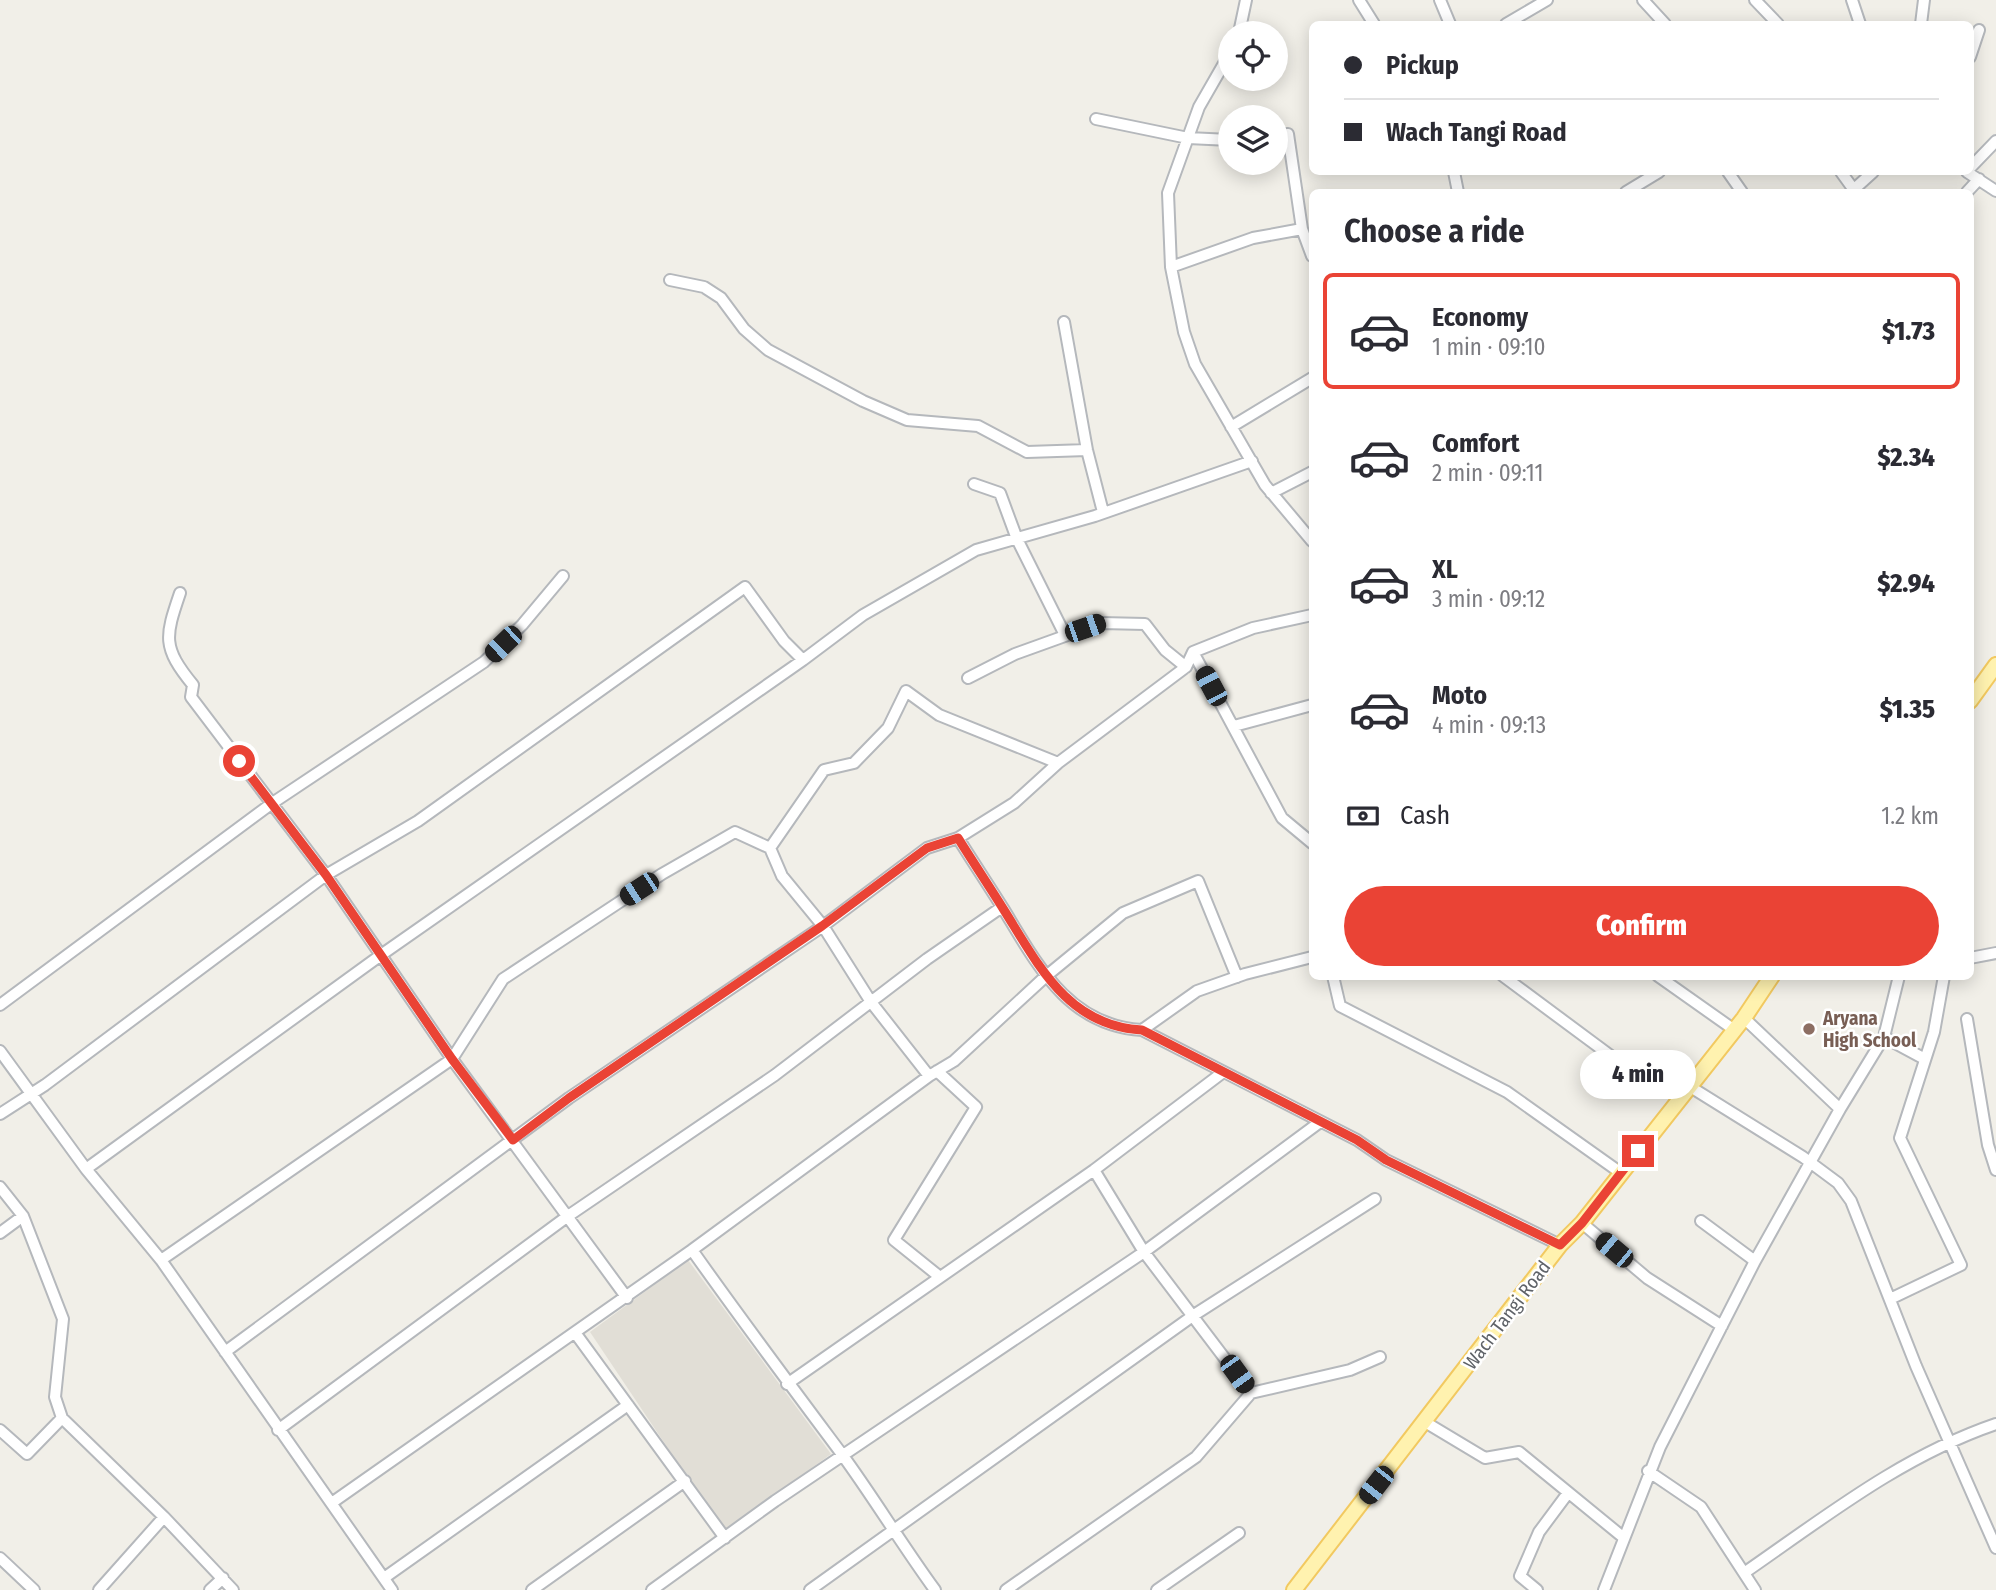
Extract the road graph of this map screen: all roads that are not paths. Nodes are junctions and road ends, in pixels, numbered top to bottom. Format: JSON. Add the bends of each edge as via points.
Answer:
{"nodes":[{"id":1,"x":1247,"y":0,"type":"edge"},
{"id":2,"x":1359,"y":0,"type":"edge"},
{"id":3,"x":1440,"y":0,"type":"edge"},
{"id":4,"x":1547,"y":0,"type":"edge"},
{"id":5,"x":1643,"y":0,"type":"edge"},
{"id":6,"x":1755,"y":0,"type":"edge"},
{"id":7,"x":1852,"y":0,"type":"edge"},
{"id":8,"x":1924,"y":0,"type":"edge"},
{"id":9,"x":1242,"y":21,"type":"edge"},
{"id":10,"x":1372,"y":21,"type":"edge"},
{"id":11,"x":1449,"y":21,"type":"edge"},
{"id":12,"x":1511,"y":21,"type":"edge"},
{"id":13,"x":1662,"y":21,"type":"edge"},
{"id":14,"x":1775,"y":21,"type":"edge"},
{"id":15,"x":1859,"y":21,"type":"edge"},
{"id":16,"x":1921,"y":21,"type":"edge"},
{"id":17,"x":1979,"y":30,"type":"dead end"},
{"id":18,"x":1974,"y":45,"type":"edge"},
{"id":19,"x":1218,"y":74,"type":"edge"},
{"id":20,"x":1096,"y":119,"type":"dead end"},
{"id":21,"x":1288,"y":134,"type":"edge"},
{"id":22,"x":1188,"y":138,"type":"junction"},
{"id":23,"x":1218,"y":139,"type":"edge"},
{"id":24,"x":1996,"y":141,"type":"edge"},
{"id":25,"x":1974,"y":165,"type":"edge"},
{"id":26,"x":1654,"y":175,"type":"edge"},
{"id":27,"x":1870,"y":175,"type":"edge"},
{"id":28,"x":1974,"y":175,"type":"edge"},
{"id":29,"x":1979,"y":179,"type":"junction"},
{"id":30,"x":1631,"y":189,"type":"edge"},
{"id":31,"x":1855,"y":189,"type":"edge"},
{"id":32,"x":1969,"y":189,"type":"edge"},
{"id":33,"x":1996,"y":191,"type":"edge"},
{"id":34,"x":1301,"y":229,"type":"junction"},
{"id":35,"x":1309,"y":249,"type":"edge"},
{"id":36,"x":1171,"y":267,"type":"junction"},
{"id":37,"x":670,"y":280,"type":"dead end"},
{"id":38,"x":1064,"y":322,"type":"dead end"},
{"id":39,"x":1309,"y":380,"type":"edge"},
{"id":40,"x":1231,"y":427,"type":"junction"},
{"id":41,"x":1087,"y":450,"type":"junction"},
{"id":42,"x":1252,"y":461,"type":"junction"},
{"id":43,"x":1309,"y":474,"type":"edge"},
{"id":44,"x":974,"y":484,"type":"dead end"},
{"id":45,"x":1271,"y":493,"type":"junction"},
{"id":46,"x":1103,"y":512,"type":"junction"},
{"id":47,"x":1309,"y":537,"type":"edge"},
{"id":48,"x":1017,"y":539,"type":"junction"},
{"id":49,"x":563,"y":576,"type":"dead end"},
{"id":50,"x":180,"y":593,"type":"dead end"},
{"id":51,"x":1309,"y":616,"type":"edge"},
{"id":52,"x":1065,"y":635,"type":"junction"},
{"id":53,"x":1193,"y":652,"type":"junction"},
{"id":54,"x":803,"y":660,"type":"junction"},
{"id":55,"x":1996,"y":665,"type":"edge"},
{"id":56,"x":1186,"y":667,"type":"junction"},
{"id":57,"x":968,"y":678,"type":"dead end"},
{"id":58,"x":1974,"y":695,"type":"edge"},
{"id":59,"x":1309,"y":706,"type":"edge"},
{"id":60,"x":1234,"y":726,"type":"junction"},
{"id":61,"x":1058,"y":763,"type":"junction"},
{"id":62,"x":271,"y":804,"type":"junction"},
{"id":63,"x":958,"y":838,"type":"junction"},
{"id":64,"x":1309,"y":840,"type":"edge"},
{"id":65,"x":770,"y":848,"type":"junction"},
{"id":66,"x":326,"y":875,"type":"junction"},
{"id":67,"x":1002,"y":907,"type":"junction"},
{"id":68,"x":822,"y":926,"type":"junction"},
{"id":69,"x":1996,"y":953,"type":"edge"},
{"id":70,"x":381,"y":955,"type":"junction"},
{"id":71,"x":1974,"y":957,"type":"edge"},
{"id":72,"x":1309,"y":958,"type":"edge"},
{"id":73,"x":1045,"y":977,"type":"junction"},
{"id":74,"x":1237,"y":977,"type":"junction"},
{"id":75,"x":1334,"y":980,"type":"edge"},
{"id":76,"x":1508,"y":980,"type":"edge"},
{"id":77,"x":1665,"y":980,"type":"edge"},
{"id":78,"x":1769,"y":980,"type":"edge"},
{"id":79,"x":1898,"y":980,"type":"edge"},
{"id":80,"x":1944,"y":980,"type":"edge"},
{"id":81,"x":871,"y":1002,"type":"junction"},
{"id":82,"x":0,"y":1005,"type":"edge"},
{"id":83,"x":1967,"y":1019,"type":"dead end"},
{"id":84,"x":1738,"y":1023,"type":"junction"},
{"id":85,"x":1142,"y":1030,"type":"junction"},
{"id":86,"x":1884,"y":1037,"type":"junction"},
{"id":87,"x":0,"y":1051,"type":"edge"},
{"id":88,"x":1923,"y":1058,"type":"junction"},
{"id":89,"x":452,"y":1059,"type":"junction"},
{"id":90,"x":933,"y":1073,"type":"junction"},
{"id":91,"x":1222,"y":1073,"type":"junction"},
{"id":92,"x":1689,"y":1086,"type":"junction"},
{"id":93,"x":32,"y":1093,"type":"junction"},
{"id":94,"x":1840,"y":1109,"type":"junction"},
{"id":95,"x":0,"y":1114,"type":"edge"},
{"id":96,"x":1320,"y":1122,"type":"junction"},
{"id":97,"x":513,"y":1140,"type":"junction"},
{"id":98,"x":1811,"y":1163,"type":"junction"},
{"id":99,"x":86,"y":1169,"type":"junction"},
{"id":100,"x":1094,"y":1170,"type":"junction"},
{"id":101,"x":1996,"y":1170,"type":"edge"},
{"id":102,"x":1621,"y":1173,"type":"junction"},
{"id":103,"x":0,"y":1187,"type":"edge"},
{"id":104,"x":1375,"y":1199,"type":"dead end"},
{"id":105,"x":23,"y":1216,"type":"junction"},
{"id":106,"x":568,"y":1216,"type":"junction"},
{"id":107,"x":1701,"y":1221,"type":"dead end"},
{"id":108,"x":1582,"y":1223,"type":"junction"},
{"id":109,"x":0,"y":1233,"type":"edge"},
{"id":110,"x":1560,"y":1245,"type":"junction"},
{"id":111,"x":692,"y":1250,"type":"junction"},
{"id":112,"x":1144,"y":1252,"type":"junction"},
{"id":113,"x":161,"y":1260,"type":"junction"},
{"id":114,"x":1755,"y":1261,"type":"junction"},
{"id":115,"x":940,"y":1277,"type":"junction"},
{"id":116,"x":627,"y":1298,"type":"junction"},
{"id":117,"x":1890,"y":1299,"type":"junction"},
{"id":118,"x":1194,"y":1315,"type":"junction"},
{"id":119,"x":1722,"y":1326,"type":"junction"},
{"id":120,"x":576,"y":1334,"type":"junction"},
{"id":121,"x":225,"y":1352,"type":"junction"},
{"id":122,"x":1380,"y":1357,"type":"dead end"},
{"id":123,"x":787,"y":1384,"type":"junction"},
{"id":124,"x":1251,"y":1393,"type":"junction"},
{"id":125,"x":628,"y":1405,"type":"junction"},
{"id":126,"x":62,"y":1418,"type":"junction"},
{"id":127,"x":1425,"y":1422,"type":"junction"},
{"id":128,"x":1996,"y":1424,"type":"edge"},
{"id":129,"x":0,"y":1430,"type":"edge"},
{"id":130,"x":278,"y":1430,"type":"junction"},
{"id":131,"x":1950,"y":1440,"type":"junction"},
{"id":132,"x":842,"y":1455,"type":"junction"},
{"id":133,"x":1648,"y":1471,"type":"junction"},
{"id":134,"x":685,"y":1481,"type":"junction"},
{"id":135,"x":1568,"y":1493,"type":"junction"},
{"id":136,"x":333,"y":1502,"type":"junction"},
{"id":137,"x":163,"y":1517,"type":"junction"},
{"id":138,"x":892,"y":1531,"type":"junction"},
{"id":139,"x":1239,"y":1533,"type":"dead end"},
{"id":140,"x":725,"y":1538,"type":"junction"},
{"id":141,"x":1624,"y":1538,"type":"junction"},
{"id":142,"x":1996,"y":1548,"type":"edge"},
{"id":143,"x":0,"y":1558,"type":"edge"},
{"id":144,"x":1744,"y":1573,"type":"junction"},
{"id":145,"x":223,"y":1578,"type":"junction"},
{"id":146,"x":384,"y":1578,"type":"junction"},
{"id":147,"x":34,"y":1590,"type":"edge"},
{"id":148,"x":99,"y":1590,"type":"edge"},
{"id":149,"x":210,"y":1590,"type":"edge"},
{"id":150,"x":233,"y":1590,"type":"edge"},
{"id":151,"x":392,"y":1590,"type":"edge"},
{"id":152,"x":532,"y":1590,"type":"edge"},
{"id":153,"x":652,"y":1590,"type":"edge"},
{"id":154,"x":810,"y":1590,"type":"edge"},
{"id":155,"x":935,"y":1590,"type":"edge"},
{"id":156,"x":1006,"y":1590,"type":"edge"},
{"id":157,"x":1157,"y":1590,"type":"edge"},
{"id":158,"x":1294,"y":1590,"type":"edge"},
{"id":159,"x":1537,"y":1590,"type":"edge"},
{"id":160,"x":1604,"y":1590,"type":"edge"},
{"id":161,"x":1755,"y":1590,"type":"edge"}],
"edges":[{"from":1,"to":9,"type":"street"},
{"from":2,"to":10,"type":"street"},
{"from":3,"to":11,"type":"street"},
{"from":4,"to":12,"type":"street"},
{"from":5,"to":13,"type":"street"},
{"from":6,"to":14,"type":"street"},
{"from":7,"to":15,"type":"street"},
{"from":8,"to":16,"type":"street"},
{"from":17,"to":18,"type":"street"},
{"from":19,"to":22,"type":"street"},
{"from":20,"to":22,"type":"street"},
{"from":21,"to":34,"type":"street"},
{"from":22,"to":23,"type":"street"},
{"from":22,"to":36,"type":"street","via":[[1168,193]]},
{"from":24,"to":25,"type":"street"},
{"from":26,"to":30,"type":"street"},
{"from":27,"to":31,"type":"street"},
{"from":28,"to":29,"type":"street"},
{"from":29,"to":32,"type":"street"},
{"from":29,"to":33,"type":"street"},
{"from":34,"to":35,"type":"street"},
{"from":34,"to":36,"type":"street","via":[[1253,238]]},
{"from":36,"to":40,"type":"street","via":[[1195,364]]},
{"from":37,"to":41,"type":"street","via":[[704,287],[721,298],[744,329],[768,350],[907,421],[978,426],[1027,453]]},
{"from":38,"to":41,"type":"street"},
{"from":39,"to":40,"type":"street"},
{"from":40,"to":42,"type":"street"},
{"from":41,"to":46,"type":"street"},
{"from":42,"to":45,"type":"street"},
{"from":42,"to":46,"type":"street"},
{"from":43,"to":45,"type":"street"},
{"from":44,"to":48,"type":"street","via":[[1000,494]]},
{"from":45,"to":47,"type":"street"},
{"from":46,"to":48,"type":"street"},
{"from":48,"to":52,"type":"street"},
{"from":48,"to":54,"type":"street","via":[[976,550],[916,582]]},
{"from":49,"to":62,"type":"street","via":[[484,662]]},
{"from":50,"to":62,"type":"street","via":[[167,633],[176,664],[193,685],[191,697]]},
{"from":51,"to":53,"type":"street","via":[[1253,628]]},
{"from":52,"to":56,"type":"street","via":[[1101,622],[1145,624]]},
{"from":52,"to":57,"type":"street"},
{"from":53,"to":56,"type":"street"},
{"from":53,"to":60,"type":"street"},
{"from":54,"to":66,"type":"street","via":[[745,587],[418,821]]},
{"from":54,"to":70,"type":"street"},
{"from":55,"to":58,"type":"main road"},
{"from":56,"to":61,"type":"street"},
{"from":59,"to":60,"type":"street"},
{"from":60,"to":64,"type":"street","via":[[1282,818]]},
{"from":61,"to":63,"type":"street","via":[[1014,803]]},
{"from":61,"to":65,"type":"street","via":[[939,715],[906,691],[888,728],[854,763],[824,770]]},
{"from":62,"to":66,"type":"street"},
{"from":62,"to":82,"type":"street"},
{"from":63,"to":67,"type":"street"},
{"from":63,"to":68,"type":"street","via":[[927,848]]},
{"from":65,"to":68,"type":"street","via":[[782,876]]},
{"from":65,"to":89,"type":"street","via":[[735,832],[662,874],[503,979]]},
{"from":66,"to":70,"type":"street"},
{"from":66,"to":93,"type":"street"},
{"from":67,"to":73,"type":"street"},
{"from":67,"to":81,"type":"street"},
{"from":68,"to":81,"type":"street"},
{"from":68,"to":97,"type":"street"},
{"from":69,"to":71,"type":"street"},
{"from":70,"to":89,"type":"street"},
{"from":70,"to":99,"type":"street"},
{"from":72,"to":74,"type":"street"},
{"from":73,"to":74,"type":"street","via":[[1123,913],[1198,881]]},
{"from":73,"to":85,"type":"street","via":[[1084,1013],[1123,1029]]},
{"from":73,"to":90,"type":"street","via":[[954,1061]]},
{"from":74,"to":85,"type":"street","via":[[1197,991]]},
{"from":75,"to":102,"type":"street","via":[[1340,1006],[1507,1093]]},
{"from":76,"to":92,"type":"street","via":[[1615,1059],[1659,1083]]},
{"from":77,"to":84,"type":"street"},
{"from":78,"to":84,"type":"main road","name":"Wach Tangi Road"},
{"from":79,"to":86,"type":"street"},
{"from":80,"to":88,"type":"street","via":[[1941,1008]]},
{"from":81,"to":90,"type":"street"},
{"from":81,"to":106,"type":"street","via":[[775,1075]]},
{"from":83,"to":101,"type":"street"},
{"from":84,"to":92,"type":"main road","name":"Wach Tangi Road"},
{"from":84,"to":94,"type":"street"},
{"from":85,"to":91,"type":"street"},
{"from":86,"to":88,"type":"street"},
{"from":86,"to":94,"type":"street"},
{"from":87,"to":93,"type":"street"},
{"from":88,"to":117,"type":"street","via":[[1900,1138],[1961,1265]]},
{"from":89,"to":97,"type":"street"},
{"from":89,"to":113,"type":"street"},
{"from":90,"to":111,"type":"street"},
{"from":90,"to":115,"type":"street","via":[[976,1107],[894,1240]]},
{"from":91,"to":96,"type":"street"},
{"from":91,"to":100,"type":"street"},
{"from":92,"to":98,"type":"street"},
{"from":92,"to":102,"type":"main road","name":"Wach Tangi Road"},
{"from":93,"to":95,"type":"street"},
{"from":93,"to":99,"type":"street"},
{"from":94,"to":98,"type":"street"},
{"from":96,"to":110,"type":"street","via":[[1386,1160]]},
{"from":96,"to":112,"type":"street"},
{"from":97,"to":106,"type":"street"},
{"from":97,"to":121,"type":"street"},
{"from":98,"to":114,"type":"street"},
{"from":98,"to":117,"type":"street","via":[[1838,1183],[1851,1201]]},
{"from":99,"to":113,"type":"street"},
{"from":100,"to":112,"type":"street"},
{"from":100,"to":115,"type":"street"},
{"from":102,"to":108,"type":"main road","name":"Wach Tangi Road"},
{"from":103,"to":105,"type":"street"},
{"from":104,"to":118,"type":"street"},
{"from":105,"to":109,"type":"street"},
{"from":105,"to":126,"type":"street","via":[[63,1319],[55,1397]]},
{"from":106,"to":116,"type":"street"},
{"from":106,"to":130,"type":"street"},
{"from":107,"to":114,"type":"street"},
{"from":108,"to":110,"type":"main road","name":"Wach Tangi Road"},
{"from":108,"to":119,"type":"street","via":[[1647,1278]]},
{"from":110,"to":127,"type":"main road","name":"Wach Tangi Road"},
{"from":111,"to":116,"type":"street"},
{"from":111,"to":123,"type":"street"},
{"from":112,"to":118,"type":"street"},
{"from":112,"to":132,"type":"street"},
{"from":113,"to":121,"type":"street"},
{"from":114,"to":119,"type":"street"},
{"from":115,"to":123,"type":"street"},
{"from":116,"to":120,"type":"street"},
{"from":117,"to":131,"type":"street"},
{"from":118,"to":124,"type":"street"},
{"from":118,"to":138,"type":"street"},
{"from":119,"to":133,"type":"street"},
{"from":120,"to":125,"type":"street"},
{"from":120,"to":136,"type":"street"},
{"from":121,"to":130,"type":"street"},
{"from":122,"to":124,"type":"street","via":[[1349,1370]]},
{"from":123,"to":132,"type":"street"},
{"from":124,"to":156,"type":"street","via":[[1196,1457]]},
{"from":125,"to":134,"type":"street"},
{"from":125,"to":146,"type":"street"},
{"from":126,"to":129,"type":"street","via":[[27,1454]]},
{"from":126,"to":137,"type":"street"},
{"from":127,"to":135,"type":"street","via":[[1485,1458],[1519,1451]]},
{"from":127,"to":158,"type":"main road","name":"Wach Tangi Road"},
{"from":128,"to":131,"type":"street"},
{"from":130,"to":136,"type":"street"},
{"from":131,"to":142,"type":"street"},
{"from":131,"to":144,"type":"street","via":[[1880,1480]]},
{"from":132,"to":138,"type":"street"},
{"from":132,"to":140,"type":"street"},
{"from":133,"to":141,"type":"street"},
{"from":133,"to":144,"type":"street","via":[[1701,1507]]},
{"from":134,"to":140,"type":"street"},
{"from":134,"to":152,"type":"street"},
{"from":135,"to":141,"type":"street"},
{"from":135,"to":159,"type":"street","via":[[1539,1532],[1520,1576]]},
{"from":136,"to":146,"type":"street"},
{"from":137,"to":145,"type":"street"},
{"from":137,"to":148,"type":"street"},
{"from":138,"to":154,"type":"street"},
{"from":138,"to":155,"type":"street"},
{"from":139,"to":157,"type":"street"},
{"from":140,"to":153,"type":"street"},
{"from":141,"to":160,"type":"street"},
{"from":143,"to":147,"type":"street"},
{"from":144,"to":161,"type":"street"},
{"from":145,"to":149,"type":"street"},
{"from":145,"to":150,"type":"street"},
{"from":146,"to":151,"type":"street"}]}
